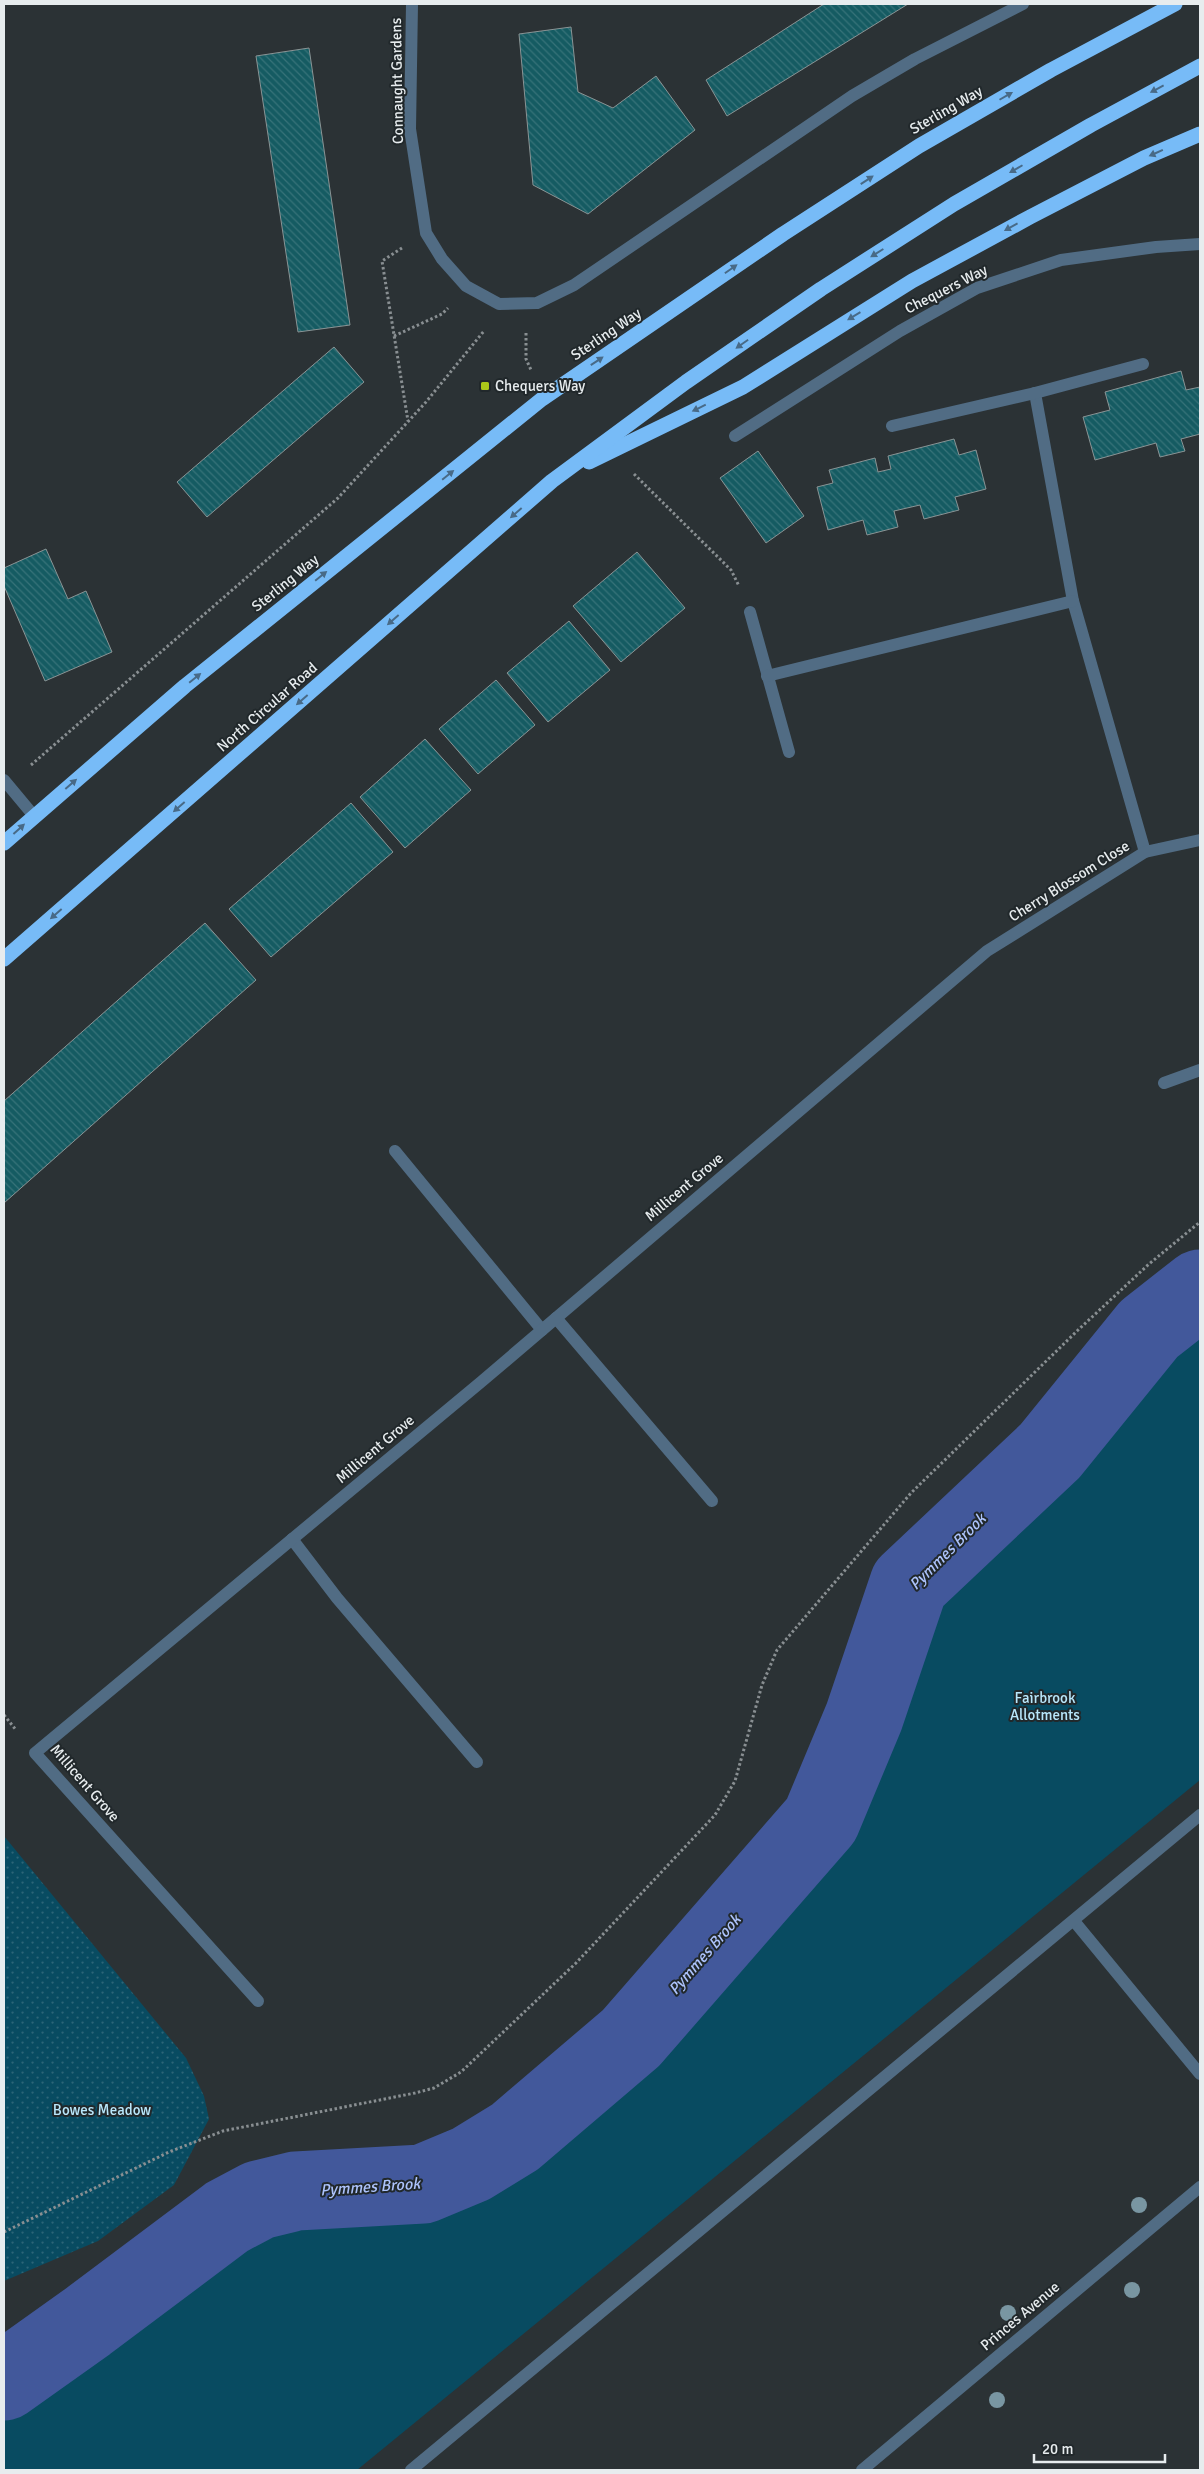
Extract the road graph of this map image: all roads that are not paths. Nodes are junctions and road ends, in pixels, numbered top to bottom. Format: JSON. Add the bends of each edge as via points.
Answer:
{"nodes":[{"id":1,"x":412,"y":4,"type":"edge"},
{"id":2,"x":1023,"y":4,"type":"edge"},
{"id":3,"x":1175,"y":4,"type":"edge"},
{"id":4,"x":1200,"y":66,"type":"edge"},
{"id":5,"x":1200,"y":134,"type":"edge"},
{"id":6,"x":1200,"y":244,"type":"edge"},
{"id":7,"x":1143,"y":364,"type":"dead end"},
{"id":8,"x":1034,"y":393,"type":"junction"},
{"id":9,"x":892,"y":426,"type":"dead end"},
{"id":10,"x":735,"y":436,"type":"dead end"},
{"id":11,"x":552,"y":481,"type":"junction"},
{"id":12,"x":1073,"y":601,"type":"junction"},
{"id":13,"x":750,"y":612,"type":"road end"},
{"id":14,"x":767,"y":676,"type":"junction"},
{"id":15,"x":789,"y":752,"type":"dead end"},
{"id":16,"x":4,"y":780,"type":"edge"},
{"id":17,"x":34,"y":816,"type":"junction"},
{"id":18,"x":1200,"y":840,"type":"edge"},
{"id":19,"x":4,"y":843,"type":"edge"},
{"id":20,"x":1145,"y":852,"type":"junction"},
{"id":21,"x":988,"y":950,"type":"joint"},
{"id":22,"x":4,"y":959,"type":"edge"},
{"id":23,"x":1200,"y":1070,"type":"edge"},
{"id":24,"x":1164,"y":1083,"type":"dead end"},
{"id":25,"x":395,"y":1151,"type":"dead end"},
{"id":26,"x":556,"y":1318,"type":"junction"},
{"id":27,"x":542,"y":1330,"type":"junction"},
{"id":28,"x":712,"y":1501,"type":"dead end"},
{"id":29,"x":292,"y":1538,"type":"junction"},
{"id":30,"x":477,"y":1762,"type":"dead end"},
{"id":31,"x":1200,"y":1815,"type":"edge"},
{"id":32,"x":1074,"y":1921,"type":"junction"},
{"id":33,"x":258,"y":2001,"type":"dead end"},
{"id":34,"x":1200,"y":2074,"type":"edge"},
{"id":35,"x":1200,"y":2187,"type":"edge"},
{"id":36,"x":411,"y":2470,"type":"edge"},
{"id":37,"x":862,"y":2470,"type":"edge"}],
"edges":[{"from":1,"to":2,"type":"street","name":"Connaught Gardens","via":[[410,129],[426,233],[442,259],[466,286],[499,304],[536,303],[574,285],[852,96],[915,59]]},
{"from":17,"to":3,"type":"highway","name":"Sterling Way","one_way":true,"via":[[185,686],[542,399],[783,234],[919,146]]},
{"from":4,"to":11,"type":"highway","one_way":true,"via":[[954,204],[821,288]]},
{"from":5,"to":11,"type":"highway","one_way":true,"via":[[1144,158],[1021,221],[912,281],[743,387]]},
{"from":6,"to":10,"type":"street","name":"Chequers Way","via":[[1156,246],[1061,260],[977,288],[900,331]]},
{"from":7,"to":8,"type":"street"},
{"from":8,"to":9,"type":"street"},
{"from":8,"to":12,"type":"street"},
{"from":11,"to":22,"type":"highway","name":"North Circular Road","one_way":true},
{"from":12,"to":14,"type":"street"},
{"from":12,"to":20,"type":"street"},
{"from":13,"to":14,"type":"street"},
{"from":14,"to":15,"type":"street"},
{"from":16,"to":17,"type":"street"},
{"from":19,"to":17,"type":"highway","one_way":true},
{"from":18,"to":20,"type":"street","name":"Cherry Blossom Close"},
{"from":20,"to":21,"type":"street","name":"Cherry Blossom Close"},
{"from":21,"to":26,"type":"street","name":"Millicent Grove"},
{"from":23,"to":24,"type":"street"},
{"from":25,"to":27,"type":"street"},
{"from":26,"to":27,"type":"street","name":"Millicent Grove"},
{"from":26,"to":28,"type":"street"},
{"from":27,"to":29,"type":"street","name":"Millicent Grove"},
{"from":29,"to":30,"type":"street","via":[[337,1598]]},
{"from":29,"to":33,"type":"street","name":"Millicent Grove","via":[[35,1753]]},
{"from":31,"to":32,"type":"street"},
{"from":32,"to":34,"type":"street"},
{"from":32,"to":36,"type":"street"},
{"from":35,"to":37,"type":"street","name":"Princes Avenue"}]}
